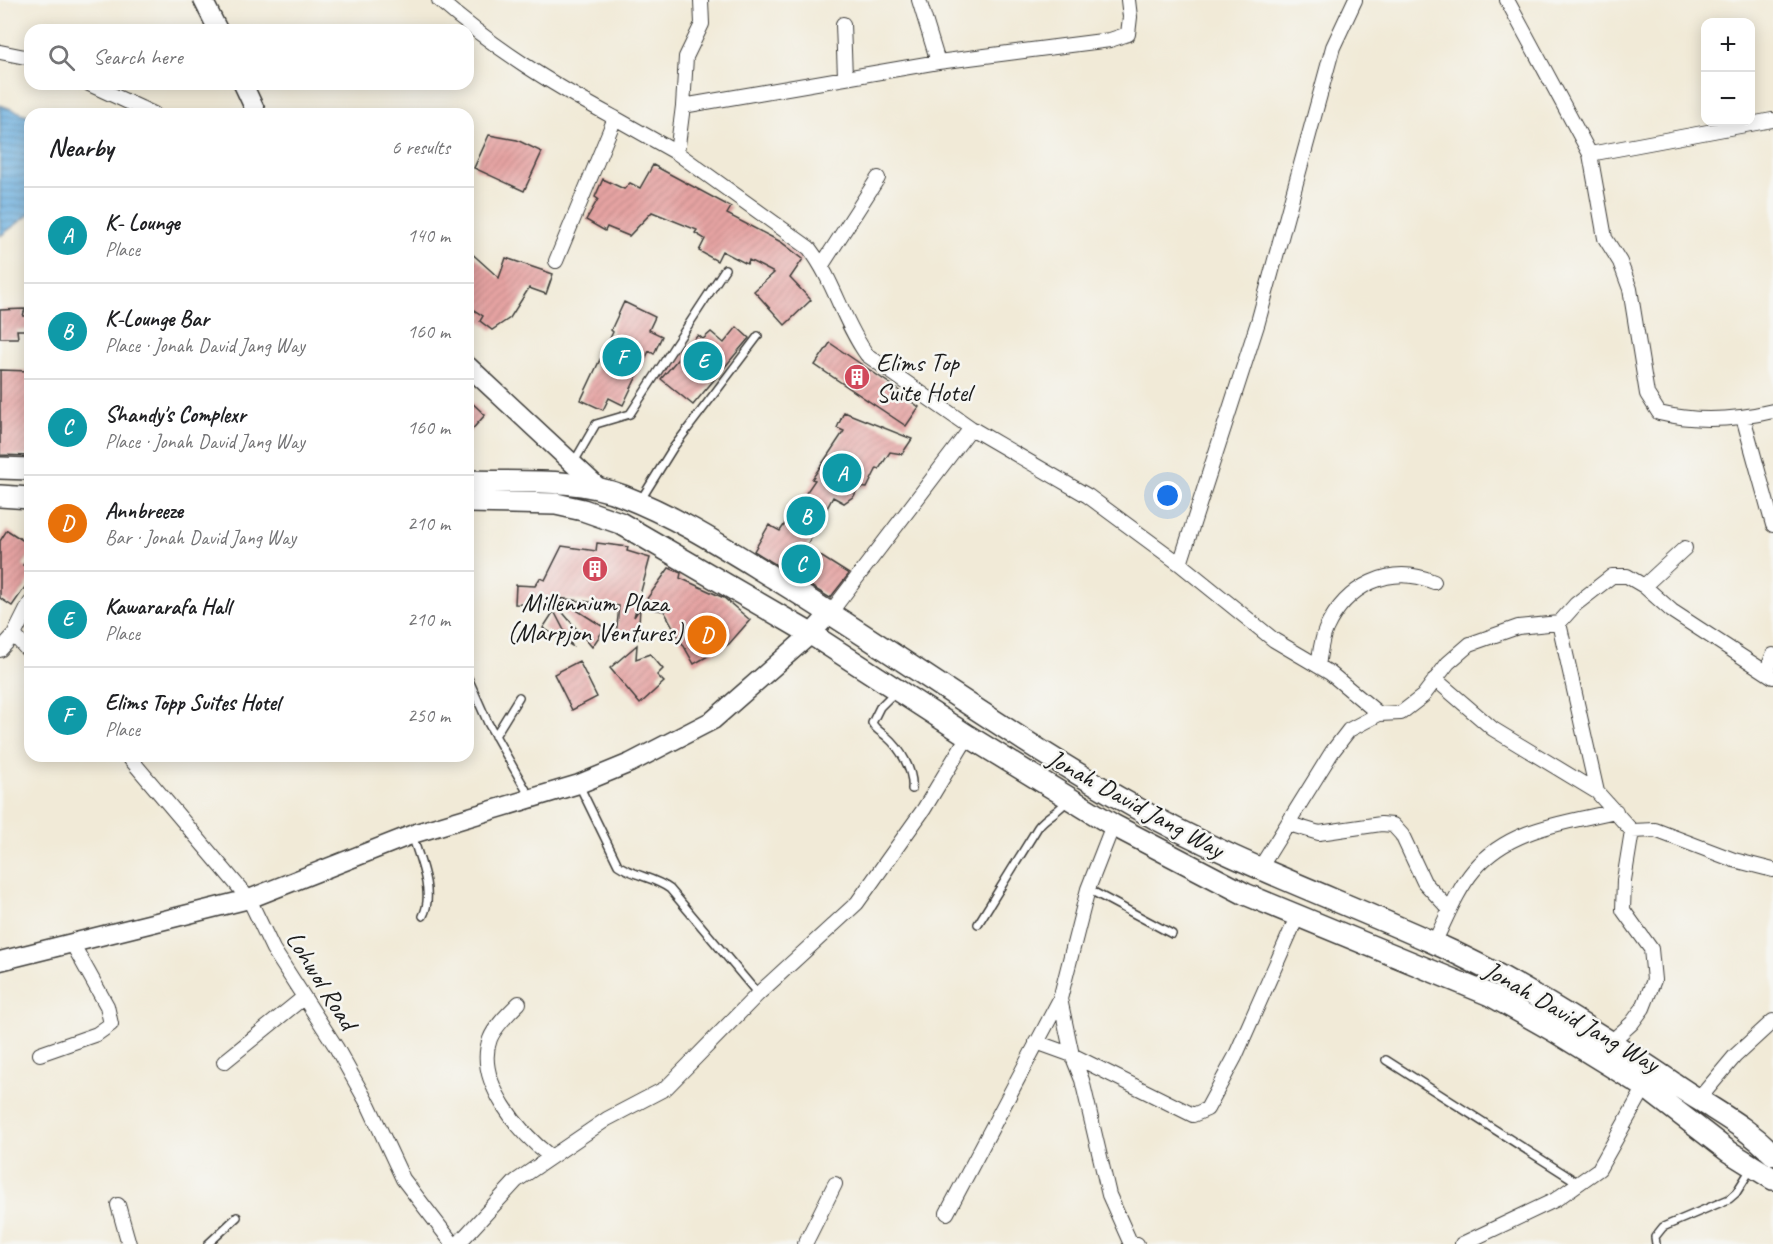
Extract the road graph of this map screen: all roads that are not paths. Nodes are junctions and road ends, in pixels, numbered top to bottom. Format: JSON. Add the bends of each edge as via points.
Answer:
{"nodes":[{"id":1,"x":203,"y":0,"type":"edge"},
{"id":2,"x":440,"y":0,"type":"edge"},
{"id":3,"x":701,"y":0,"type":"edge"},
{"id":4,"x":919,"y":0,"type":"edge"},
{"id":5,"x":1128,"y":0,"type":"edge"},
{"id":6,"x":1355,"y":0,"type":"edge"},
{"id":7,"x":1507,"y":0,"type":"edge"},
{"id":8,"x":215,"y":24,"type":"edge"},
{"id":9,"x":467,"y":24,"type":"edge"},
{"id":10,"x":843,"y":24,"type":"dead end"},
{"id":11,"x":474,"y":30,"type":"edge"},
{"id":12,"x":0,"y":52,"type":"edge"},
{"id":13,"x":24,"y":57,"type":"edge"},
{"id":14,"x":938,"y":62,"type":"junction"},
{"id":15,"x":846,"y":77,"type":"junction"},
{"id":16,"x":102,"y":90,"type":"edge"},
{"id":17,"x":246,"y":90,"type":"edge"},
{"id":18,"x":683,"y":106,"type":"junction"},
{"id":19,"x":141,"y":108,"type":"edge"},
{"id":20,"x":254,"y":108,"type":"edge"},
{"id":21,"x":615,"y":118,"type":"junction"},
{"id":22,"x":1772,"y":120,"type":"edge"},
{"id":23,"x":677,"y":153,"type":"junction"},
{"id":24,"x":1590,"y":154,"type":"junction"},
{"id":25,"x":878,"y":178,"type":"dead end"},
{"id":26,"x":556,"y":261,"type":"dead end"},
{"id":27,"x":822,"y":265,"type":"junction"},
{"id":28,"x":725,"y":269,"type":"dead end"},
{"id":29,"x":758,"y":336,"type":"dead end"},
{"id":30,"x":474,"y":372,"type":"edge"},
{"id":31,"x":1773,"y":411,"type":"edge"},
{"id":32,"x":1743,"y":417,"type":"junction"},
{"id":33,"x":971,"y":428,"type":"junction"},
{"id":34,"x":573,"y":465,"type":"junction"},
{"id":35,"x":0,"y":468,"type":"edge"},
{"id":36,"x":24,"y":469,"type":"edge"},
{"id":37,"x":474,"y":481,"type":"edge"},
{"id":38,"x":600,"y":489,"type":"junction"},
{"id":39,"x":0,"y":496,"type":"edge"},
{"id":40,"x":24,"y":498,"type":"edge"},
{"id":41,"x":474,"y":502,"type":"edge"},
{"id":42,"x":639,"y":503,"type":"junction"},
{"id":43,"x":1773,"y":525,"type":"edge"},
{"id":44,"x":1684,"y":548,"type":"dead end"},
{"id":45,"x":1180,"y":564,"type":"junction"},
{"id":46,"x":1434,"y":582,"type":"dead end"},
{"id":47,"x":1644,"y":586,"type":"junction"},
{"id":48,"x":830,"y":613,"type":"junction"},
{"id":49,"x":24,"y":615,"type":"edge"},
{"id":50,"x":1558,"y":623,"type":"junction"},
{"id":51,"x":812,"y":634,"type":"junction"},
{"id":52,"x":14,"y":635,"type":"junction"},
{"id":53,"x":24,"y":646,"type":"edge"},
{"id":54,"x":0,"y":650,"type":"edge"},
{"id":55,"x":1773,"y":655,"type":"edge"},
{"id":56,"x":1318,"y":666,"type":"junction"},
{"id":57,"x":1770,"y":674,"type":"edge"},
{"id":58,"x":1435,"y":680,"type":"junction"},
{"id":59,"x":897,"y":690,"type":"junction"},
{"id":60,"x":474,"y":691,"type":"edge"},
{"id":61,"x":519,"y":697,"type":"dead end"},
{"id":62,"x":1379,"y":714,"type":"junction"},
{"id":63,"x":495,"y":736,"type":"junction"},
{"id":64,"x":968,"y":736,"type":"junction"},
{"id":65,"x":133,"y":762,"type":"edge"},
{"id":66,"x":579,"y":784,"type":"junction"},
{"id":67,"x":912,"y":789,"type":"dead end"},
{"id":68,"x":1597,"y":792,"type":"junction"},
{"id":69,"x":1069,"y":798,"type":"junction"},
{"id":70,"x":531,"y":800,"type":"junction"},
{"id":71,"x":1616,"y":812,"type":"junction"},
{"id":72,"x":1289,"y":824,"type":"junction"},
{"id":73,"x":1113,"y":825,"type":"junction"},
{"id":74,"x":1632,"y":831,"type":"junction"},
{"id":75,"x":412,"y":835,"type":"junction"},
{"id":76,"x":1260,"y":867,"type":"junction"},
{"id":77,"x":1773,"y":870,"type":"edge"},
{"id":78,"x":1088,"y":889,"type":"junction"},
{"id":79,"x":249,"y":899,"type":"junction"},
{"id":80,"x":1450,"y":910,"type":"junction"},
{"id":81,"x":423,"y":916,"type":"dead end"},
{"id":82,"x":1297,"y":917,"type":"junction"},
{"id":83,"x":978,"y":924,"type":"dead end"},
{"id":84,"x":1172,"y":934,"type":"dead end"},
{"id":85,"x":72,"y":943,"type":"junction"},
{"id":86,"x":1434,"y":943,"type":"junction"},
{"id":87,"x":0,"y":961,"type":"edge"},
{"id":88,"x":758,"y":994,"type":"junction"},
{"id":89,"x":303,"y":998,"type":"junction"},
{"id":90,"x":1060,"y":999,"type":"junction"},
{"id":91,"x":519,"y":1003,"type":"dead end"},
{"id":92,"x":1773,"y":1021,"type":"edge"},
{"id":93,"x":1036,"y":1042,"type":"junction"},
{"id":94,"x":1611,"y":1042,"type":"junction"},
{"id":95,"x":40,"y":1054,"type":"dead end"},
{"id":96,"x":1072,"y":1055,"type":"junction"},
{"id":97,"x":1386,"y":1060,"type":"dead end"},
{"id":98,"x":224,"y":1062,"type":"dead end"},
{"id":99,"x":1645,"y":1087,"type":"junction"},
{"id":100,"x":1698,"y":1100,"type":"junction"},
{"id":101,"x":1773,"y":1154,"type":"edge"},
{"id":102,"x":551,"y":1157,"type":"junction"},
{"id":103,"x":1753,"y":1166,"type":"junction"},
{"id":104,"x":1773,"y":1179,"type":"edge"},
{"id":105,"x":835,"y":1184,"type":"dead end"},
{"id":106,"x":1580,"y":1184,"type":"junction"},
{"id":107,"x":118,"y":1204,"type":"dead end"},
{"id":108,"x":947,"y":1213,"type":"dead end"},
{"id":109,"x":237,"y":1217,"type":"dead end"},
{"id":110,"x":129,"y":1244,"type":"edge"},
{"id":111,"x":208,"y":1244,"type":"edge"},
{"id":112,"x":453,"y":1244,"type":"edge"},
{"id":113,"x":458,"y":1244,"type":"edge"},
{"id":114,"x":805,"y":1244,"type":"edge"},
{"id":115,"x":1137,"y":1244,"type":"edge"},
{"id":116,"x":1462,"y":1244,"type":"edge"},
{"id":117,"x":1656,"y":1244,"type":"edge"}],
"edges":[{"from":1,"to":8,"type":"street"},
{"from":2,"to":9,"type":"street"},
{"from":3,"to":18,"type":"street","via":[[702,24],[686,57]]},
{"from":4,"to":14,"type":"street"},
{"from":5,"to":14,"type":"street","via":[[1128,34],[1110,40]]},
{"from":6,"to":45,"type":"street","via":[[1333,47],[1257,322]]},
{"from":7,"to":24,"type":"street"},
{"from":10,"to":15,"type":"street"},
{"from":11,"to":21,"type":"street","via":[[543,79]]},
{"from":12,"to":13,"type":"street"},
{"from":14,"to":15,"type":"street"},
{"from":15,"to":18,"type":"street"},
{"from":16,"to":19,"type":"street"},
{"from":17,"to":20,"type":"street"},
{"from":18,"to":23,"type":"street"},
{"from":21,"to":23,"type":"street"},
{"from":21,"to":26,"type":"street"},
{"from":22,"to":24,"type":"street"},
{"from":23,"to":27,"type":"street","via":[[809,248]]},
{"from":24,"to":32,"type":"street","via":[[1605,238],[1630,289],[1647,394],[1659,414],[1686,420]]},
{"from":25,"to":27,"type":"street"},
{"from":27,"to":33,"type":"street","via":[[855,338],[867,355]]},
{"from":28,"to":34,"type":"lane","via":[[630,414],[596,424]]},
{"from":29,"to":42,"type":"lane","via":[[673,448]]},
{"from":30,"to":34,"type":"street"},
{"from":31,"to":32,"type":"street"},
{"from":32,"to":43,"type":"street"},
{"from":33,"to":45,"type":"street","via":[[1088,496]]},
{"from":33,"to":48,"type":"street"},
{"from":34,"to":38,"type":"street"},
{"from":35,"to":36,"type":"main road"},
{"from":37,"to":38,"type":"main road"},
{"from":38,"to":42,"type":"main road"},
{"from":39,"to":40,"type":"main road"},
{"from":41,"to":51,"type":"main road","name":"Jonah David Jang Way","via":[[556,504],[620,523]]},
{"from":42,"to":48,"type":"main road","via":[[684,524]]},
{"from":44,"to":47,"type":"street"},
{"from":45,"to":56,"type":"street","via":[[1274,640]]},
{"from":46,"to":56,"type":"street","via":[[1406,574],[1374,579],[1334,616],[1326,630]]},
{"from":47,"to":50,"type":"street","via":[[1626,576],[1612,576]]},
{"from":47,"to":57,"type":"street","via":[[1672,611]]},
{"from":48,"to":51,"type":"street"},
{"from":48,"to":76,"type":"main road","via":[[984,717],[1132,806],[1202,843]]},
{"from":49,"to":52,"type":"street"},
{"from":50,"to":58,"type":"street","via":[[1518,627],[1470,644]]},
{"from":50,"to":68,"type":"street"},
{"from":51,"to":59,"type":"main road","name":"Jonah David Jang Way"},
{"from":51,"to":66,"type":"street","via":[[713,720],[656,751]]},
{"from":52,"to":53,"type":"street"},
{"from":52,"to":54,"type":"street"},
{"from":55,"to":57,"type":"street"},
{"from":56,"to":62,"type":"street"},
{"from":58,"to":62,"type":"street","via":[[1423,696],[1401,713]]},
{"from":58,"to":68,"type":"street","via":[[1492,729]]},
{"from":59,"to":64,"type":"main road","name":"Jonah David Jang Way"},
{"from":59,"to":67,"type":"lane","via":[[880,707],[872,723],[904,758]]},
{"from":60,"to":63,"type":"lane"},
{"from":61,"to":63,"type":"lane"},
{"from":62,"to":72,"type":"street","via":[[1349,730]]},
{"from":63,"to":70,"type":"lane"},
{"from":64,"to":69,"type":"main road","name":"Jonah David Jang Way"},
{"from":64,"to":88,"type":"street","via":[[924,808],[857,903]]},
{"from":65,"to":79,"type":"street","name":"Lohwol Road"},
{"from":66,"to":70,"type":"street"},
{"from":66,"to":88,"type":"lane","via":[[618,866],[656,879],[670,889]]},
{"from":68,"to":71,"type":"street"},
{"from":69,"to":73,"type":"main road","name":"Jonah David Jang Way"},
{"from":69,"to":83,"type":"lane","via":[[1062,809],[1043,820]]},
{"from":70,"to":75,"type":"street"},
{"from":71,"to":74,"type":"street"},
{"from":71,"to":80,"type":"street","via":[[1506,840],[1473,870]]},
{"from":72,"to":76,"type":"street"},
{"from":72,"to":80,"type":"street","via":[[1319,833],[1393,825],[1402,835],[1424,882]]},
{"from":73,"to":78,"type":"street"},
{"from":73,"to":82,"type":"main road","name":"Jonah David Jang Way"},
{"from":74,"to":77,"type":"street","via":[[1655,830],[1734,860]]},
{"from":74,"to":94,"type":"street","via":[[1623,910],[1651,949],[1654,980],[1643,1008]]},
{"from":75,"to":79,"type":"street"},
{"from":75,"to":81,"type":"lane","via":[[428,906]]},
{"from":76,"to":86,"type":"main road"},
{"from":78,"to":84,"type":"lane"},
{"from":78,"to":90,"type":"street"},
{"from":79,"to":85,"type":"street"},
{"from":79,"to":89,"type":"street","name":"Lohwol Road"},
{"from":80,"to":86,"type":"street"},
{"from":82,"to":96,"type":"street","via":[[1235,1057],[1207,1109],[1193,1115]]},
{"from":82,"to":99,"type":"main road","name":"Jonah David Jang Way","via":[[1490,995]]},
{"from":85,"to":87,"type":"street"},
{"from":85,"to":95,"type":"street","via":[[107,1006],[111,1024],[97,1034]]},
{"from":86,"to":94,"type":"main road"},
{"from":88,"to":102,"type":"street","via":[[666,1088],[607,1119]]},
{"from":89,"to":98,"type":"street"},
{"from":89,"to":112,"type":"street","name":"Lohwol Road","via":[[369,1106],[403,1179]]},
{"from":90,"to":93,"type":"street"},
{"from":90,"to":96,"type":"street"},
{"from":91,"to":102,"type":"street","via":[[490,1037],[490,1074],[501,1103],[518,1126]]},
{"from":92,"to":100,"type":"street","via":[[1735,1056]]},
{"from":93,"to":96,"type":"street"},
{"from":93,"to":108,"type":"street"},
{"from":94,"to":100,"type":"main road"},
{"from":96,"to":115,"type":"street","via":[[1082,1080],[1110,1195],[1130,1242]]},
{"from":97,"to":106,"type":"lane"},
{"from":99,"to":103,"type":"main road","name":"Jonah David Jang Way"},
{"from":99,"to":106,"type":"street","via":[[1599,1169]]},
{"from":100,"to":101,"type":"main road","via":[[1738,1122]]},
{"from":102,"to":113,"type":"street","via":[[516,1181]]},
{"from":103,"to":104,"type":"main road","name":"Jonah David Jang Way"},
{"from":103,"to":117,"type":"lane","via":[[1729,1199],[1663,1227],[1655,1237]]},
{"from":105,"to":114,"type":"street"},
{"from":106,"to":116,"type":"street"},
{"from":107,"to":110,"type":"street"},
{"from":109,"to":111,"type":"lane"}]}
